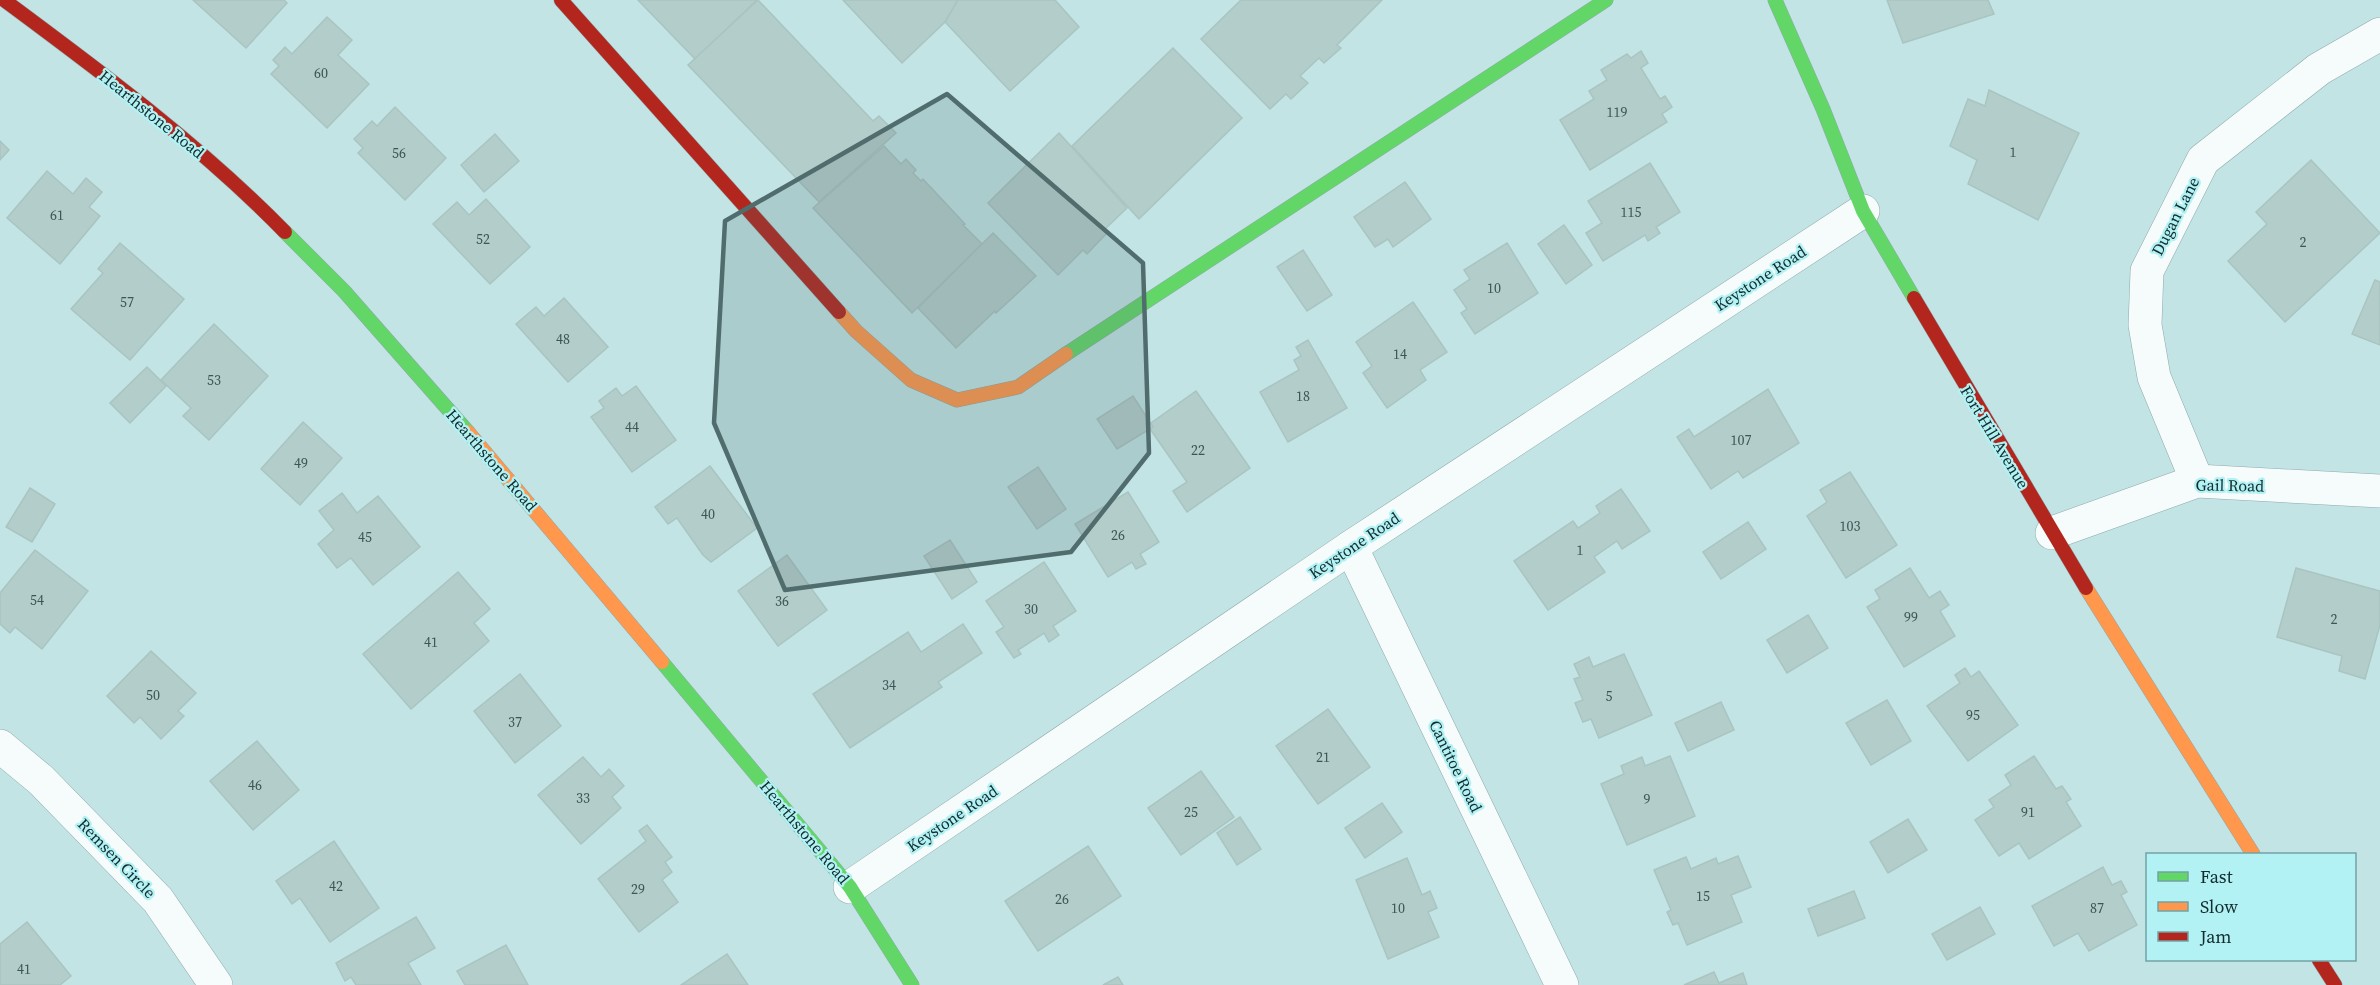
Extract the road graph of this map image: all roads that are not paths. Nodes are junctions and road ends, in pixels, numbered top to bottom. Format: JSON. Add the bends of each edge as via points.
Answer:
{"nodes":[{"id":1,"x":4,"y":0,"type":"edge"},
{"id":2,"x":561,"y":0,"type":"edge"},
{"id":3,"x":1606,"y":0,"type":"edge"},
{"id":4,"x":1775,"y":0,"type":"edge"},
{"id":5,"x":2380,"y":34,"type":"edge"},
{"id":6,"x":1863,"y":211,"type":"junction"},
{"id":7,"x":2198,"y":482,"type":"junction"},
{"id":8,"x":2380,"y":491,"type":"edge"},
{"id":9,"x":2052,"y":533,"type":"junction"},
{"id":10,"x":1351,"y":547,"type":"junction"},
{"id":11,"x":0,"y":746,"type":"edge"},
{"id":12,"x":2252,"y":853,"type":"edge"},
{"id":13,"x":850,"y":887,"type":"junction"},
{"id":14,"x":2320,"y":961,"type":"edge"},
{"id":15,"x":216,"y":985,"type":"edge"},
{"id":16,"x":912,"y":985,"type":"edge"},
{"id":17,"x":1562,"y":985,"type":"edge"},
{"id":18,"x":2334,"y":985,"type":"edge"}],
"edges":[{"from":1,"to":13,"type":"street","name":"Hearthstone Road","via":[[102,73],[245,191],[344,291],[511,481]]},
{"from":2,"to":3,"type":"street","via":[[856,331],[910,380],[957,400],[1018,387]]},
{"from":4,"to":6,"type":"street","name":"Fort Hill Avenue"},
{"from":5,"to":7,"type":"street","name":"Dugan Lane","via":[[2319,69],[2203,160],[2147,271],[2145,325],[2154,377]]},
{"from":6,"to":9,"type":"street","name":"Fort Hill Avenue"},
{"from":6,"to":10,"type":"street","name":"Keystone Road"},
{"from":7,"to":8,"type":"street","name":"Gail Road"},
{"from":7,"to":9,"type":"street","name":"Gail Road"},
{"from":9,"to":12,"type":"street","name":"Fort Hill Avenue"},
{"from":10,"to":13,"type":"street","name":"Keystone Road"},
{"from":10,"to":17,"type":"street","name":"Cantitoe Road"},
{"from":11,"to":15,"type":"street","name":"Remsen Circle","via":[[41,780],[158,900]]},
{"from":13,"to":16,"type":"street","name":"Hearthstone Road"},
{"from":14,"to":18,"type":"street"}]}
